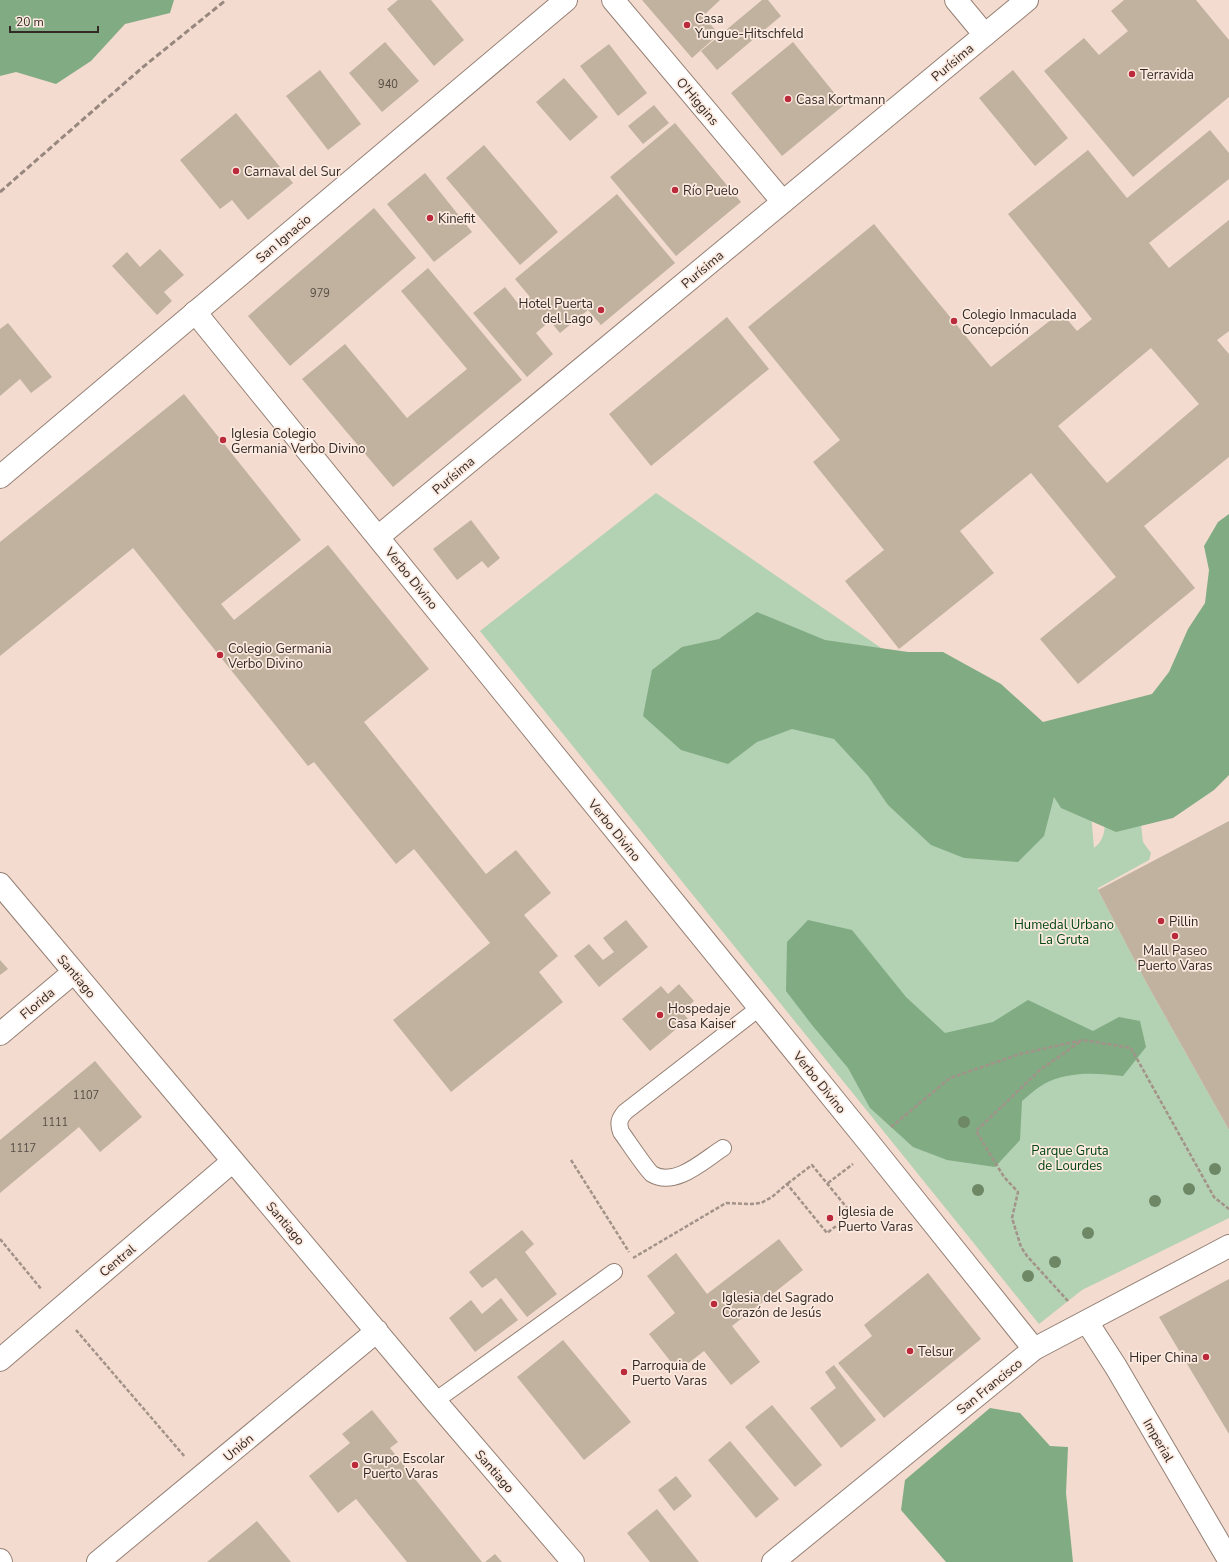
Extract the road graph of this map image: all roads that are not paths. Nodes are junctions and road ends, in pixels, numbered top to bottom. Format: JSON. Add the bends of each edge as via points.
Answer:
{"nodes":[{"id":1,"x":566,"y":0,"type":"edge"},
{"id":2,"x":613,"y":0,"type":"edge"},
{"id":3,"x":956,"y":0,"type":"edge"},
{"id":4,"x":1026,"y":0,"type":"edge"},
{"id":5,"x":984,"y":35,"type":"junction"},
{"id":6,"x":783,"y":202,"type":"junction"},
{"id":7,"x":195,"y":312,"type":"junction"},
{"id":8,"x":0,"y":477,"type":"edge"},
{"id":9,"x":378,"y":537,"type":"junction"},
{"id":10,"x":0,"y":884,"type":"edge"},
{"id":11,"x":74,"y":972,"type":"junction"},
{"id":12,"x":759,"y":1008,"type":"junction"},
{"id":13,"x":0,"y":1034,"type":"edge"},
{"id":14,"x":723,"y":1148,"type":"dead end"},
{"id":15,"x":233,"y":1161,"type":"junction"},
{"id":16,"x":1229,"y":1246,"type":"edge"},
{"id":17,"x":614,"y":1272,"type":"dead end"},
{"id":18,"x":1087,"y":1322,"type":"junction"},
{"id":19,"x":377,"y":1331,"type":"junction"},
{"id":20,"x":1034,"y":1349,"type":"junction"},
{"id":21,"x":0,"y":1360,"type":"edge"},
{"id":22,"x":435,"y":1400,"type":"junction"},
{"id":23,"x":1229,"y":1560,"type":"edge"},
{"id":24,"x":98,"y":1562,"type":"edge"},
{"id":25,"x":573,"y":1562,"type":"edge"},
{"id":26,"x":773,"y":1562,"type":"edge"}],
"edges":[{"from":1,"to":7,"type":"street","name":"San Ignacio"},
{"from":2,"to":6,"type":"street","name":"O'Higgins"},
{"from":3,"to":5,"type":"street"},
{"from":4,"to":5,"type":"street","name":"Purísima"},
{"from":5,"to":6,"type":"street","name":"Purísima"},
{"from":6,"to":9,"type":"street","name":"Purísima"},
{"from":7,"to":8,"type":"street","name":"San Ignacio"},
{"from":7,"to":9,"type":"street","name":"Verbo Divino"},
{"from":9,"to":12,"type":"street","name":"Verbo Divino"},
{"from":10,"to":11,"type":"street","name":"Santiago"},
{"from":11,"to":13,"type":"street","name":"Florida"},
{"from":11,"to":15,"type":"street","name":"Santiago"},
{"from":12,"to":14,"type":"lane","via":[[619,1119],[621,1132],[651,1173],[662,1178],[674,1178],[683,1174]]},
{"from":12,"to":20,"type":"street","name":"Verbo Divino"},
{"from":15,"to":19,"type":"street","name":"Santiago"},
{"from":15,"to":21,"type":"street","name":"Central"},
{"from":16,"to":18,"type":"street","name":"San Francisco"},
{"from":17,"to":22,"type":"lane"},
{"from":18,"to":20,"type":"street","name":"San Francisco"},
{"from":18,"to":23,"type":"street","name":"Imperial"},
{"from":19,"to":22,"type":"street","name":"Santiago"},
{"from":19,"to":24,"type":"street","name":"Unión"},
{"from":20,"to":26,"type":"street","name":"San Francisco"},
{"from":22,"to":25,"type":"street","name":"Santiago"}]}
